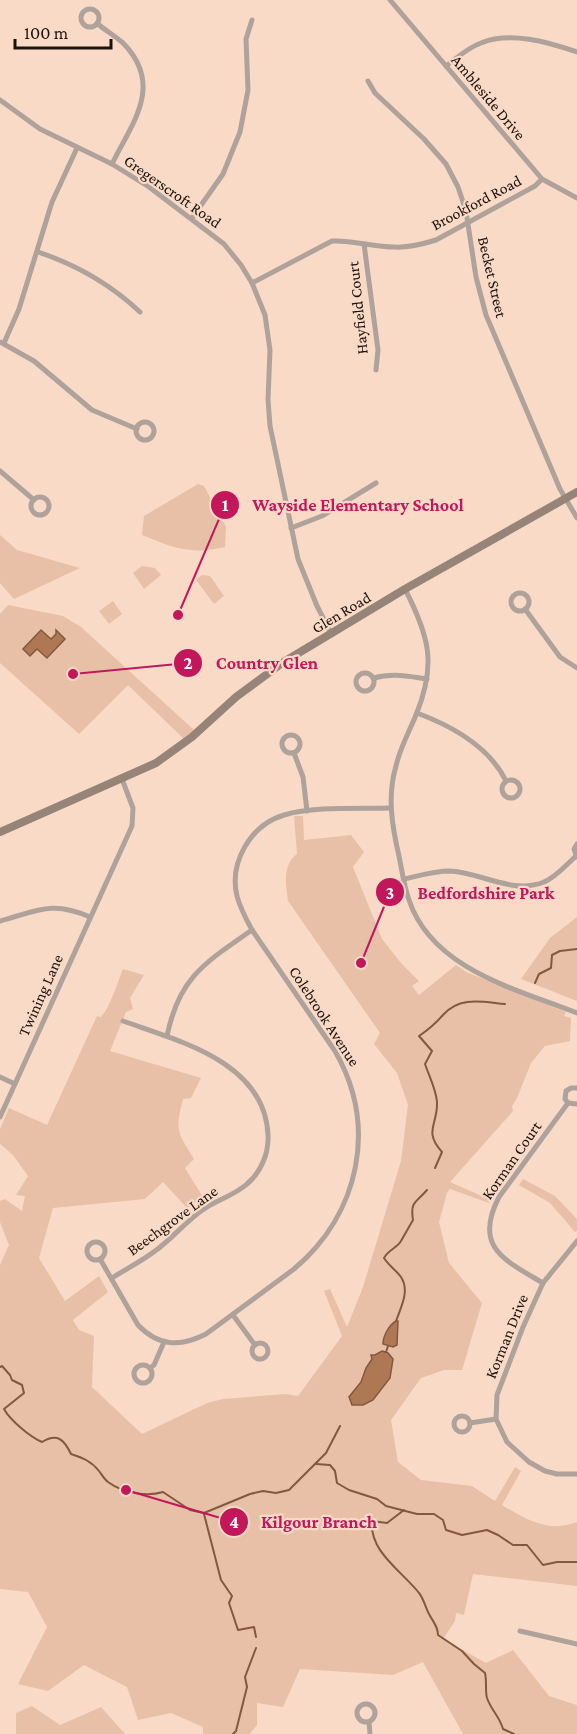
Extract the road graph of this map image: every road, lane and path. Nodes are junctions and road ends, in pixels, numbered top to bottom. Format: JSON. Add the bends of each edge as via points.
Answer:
{"nodes":[{"id":1,"x":390,"y":0,"type":"edge"},
{"id":2,"x":252,"y":20,"type":"dead end"},
{"id":3,"x":98,"y":24,"type":"dead end"},
{"id":4,"x":577,"y":52,"type":"edge"},
{"id":5,"x":446,"y":66,"type":"junction"},
{"id":6,"x":368,"y":81,"type":"dead end"},
{"id":7,"x":0,"y":100,"type":"edge"},
{"id":8,"x":77,"y":148,"type":"junction"},
{"id":9,"x":112,"y":164,"type":"junction"},
{"id":10,"x":542,"y":179,"type":"junction"},
{"id":11,"x":577,"y":198,"type":"edge"},
{"id":12,"x":192,"y":218,"type":"junction"},
{"id":13,"x":467,"y":223,"type":"junction"},
{"id":14,"x":364,"y":244,"type":"junction"},
{"id":15,"x":38,"y":252,"type":"junction"},
{"id":16,"x":252,"y":283,"type":"junction"},
{"id":17,"x":140,"y":312,"type":"dead end"},
{"id":18,"x":2,"y":343,"type":"edge"},
{"id":19,"x":376,"y":370,"type":"dead end"},
{"id":20,"x":137,"y":429,"type":"dead end"},
{"id":21,"x":0,"y":471,"type":"edge"},
{"id":22,"x":376,"y":483,"type":"dead end"},
{"id":23,"x":577,"y":492,"type":"edge"},
{"id":24,"x":566,"y":498,"type":"junction"},
{"id":25,"x":34,"y":500,"type":"dead end"},
{"id":26,"x":577,"y":518,"type":"edge"},
{"id":27,"x":291,"y":528,"type":"junction"},
{"id":28,"x":405,"y":589,"type":"junction"},
{"id":29,"x":525,"y":609,"type":"dead end"},
{"id":30,"x":331,"y":633,"type":"junction"},
{"id":31,"x":577,"y":668,"type":"edge"},
{"id":32,"x":374,"y":678,"type":"dead end"},
{"id":33,"x":427,"y":679,"type":"junction"},
{"id":34,"x":417,"y":712,"type":"junction"},
{"id":35,"x":294,"y":753,"type":"dead end"},
{"id":36,"x":122,"y":779,"type":"junction"},
{"id":37,"x":507,"y":781,"type":"dead end"},
{"id":38,"x":391,"y":808,"type":"junction"},
{"id":39,"x":307,"y":812,"type":"junction"},
{"id":40,"x":0,"y":832,"type":"edge"},
{"id":41,"x":577,"y":844,"type":"edge"},
{"id":42,"x":577,"y":856,"type":"edge"},
{"id":43,"x":404,"y":879,"type":"junction"},
{"id":44,"x":90,"y":917,"type":"junction"},
{"id":45,"x":0,"y":921,"type":"edge"},
{"id":46,"x":252,"y":930,"type":"junction"},
{"id":47,"x":577,"y":1013,"type":"edge"},
{"id":48,"x":123,"y":1021,"type":"dead end"},
{"id":49,"x":167,"y":1036,"type":"junction"},
{"id":50,"x":0,"y":1077,"type":"edge"},
{"id":51,"x":15,"y":1084,"type":"junction"},
{"id":52,"x":577,"y":1088,"type":"edge"},
{"id":53,"x":568,"y":1103,"type":"junction"},
{"id":54,"x":577,"y":1104,"type":"edge"},
{"id":55,"x":0,"y":1117,"type":"edge"},
{"id":56,"x":577,"y":1240,"type":"edge"},
{"id":57,"x":100,"y":1259,"type":"dead end"},
{"id":58,"x":112,"y":1278,"type":"junction"},
{"id":59,"x":543,"y":1283,"type":"junction"},
{"id":60,"x":232,"y":1316,"type":"junction"},
{"id":61,"x":164,"y":1342,"type":"junction"},
{"id":62,"x":255,"y":1345,"type":"dead end"},
{"id":63,"x":150,"y":1368,"type":"dead end"},
{"id":64,"x":496,"y":1419,"type":"junction"},
{"id":65,"x":470,"y":1423,"type":"dead end"},
{"id":66,"x":577,"y":1474,"type":"edge"},
{"id":67,"x":520,"y":1631,"type":"dead end"},
{"id":68,"x":577,"y":1644,"type":"edge"},
{"id":69,"x":369,"y":1722,"type":"dead end"},
{"id":70,"x":370,"y":1734,"type":"edge"}],
"edges":[{"from":1,"to":5,"type":"street","name":"Ambleside Drive"},
{"from":2,"to":12,"type":"street","via":[[246,39],[248,90],[240,132],[222,174]]},
{"from":3,"to":9,"type":"street","via":[[123,43],[137,61],[144,82],[143,99]]},
{"from":4,"to":5,"type":"street","via":[[505,38],[482,42]]},
{"from":5,"to":10,"type":"street","name":"Ambleside Drive"},
{"from":6,"to":13,"type":"street","name":"Becket Street","via":[[375,93],[446,164],[458,187]]},
{"from":7,"to":8,"type":"street","name":"Gregerscroft Road","via":[[40,129]]},
{"from":8,"to":9,"type":"street","name":"Gregerscroft Road"},
{"from":8,"to":15,"type":"street","via":[[52,202]]},
{"from":9,"to":12,"type":"street","name":"Gregerscroft Road"},
{"from":10,"to":11,"type":"street","name":"Ambleside Drive"},
{"from":10,"to":13,"type":"street","name":"Brookford Road"},
{"from":12,"to":16,"type":"street","name":"Gregerscroft Road","via":[[224,244]]},
{"from":13,"to":14,"type":"street","name":"Brookford Road","via":[[422,244]]},
{"from":13,"to":24,"type":"street","name":"Becket Street","via":[[486,315]]},
{"from":14,"to":16,"type":"street","name":"Brookford Road","via":[[332,241]]},
{"from":14,"to":19,"type":"street","name":"Hayfield Court","via":[[378,350]]},
{"from":15,"to":17,"type":"street","via":[[90,273]]},
{"from":15,"to":18,"type":"street","via":[[19,309]]},
{"from":16,"to":27,"type":"street","name":"Gregerscroft Road","via":[[268,332],[270,426]]},
{"from":18,"to":20,"type":"street","via":[[34,361],[92,410]]},
{"from":21,"to":25,"type":"street"},
{"from":22,"to":27,"type":"street","via":[[322,516]]},
{"from":23,"to":24,"type":"main road","name":"Glen Road"},
{"from":24,"to":26,"type":"street","name":"Becket Street"},
{"from":24,"to":28,"type":"main road","name":"Glen Road"},
{"from":27,"to":30,"type":"street","name":"Gregerscroft Road","via":[[305,579]]},
{"from":28,"to":30,"type":"main road","name":"Glen Road"},
{"from":28,"to":33,"type":"street","via":[[426,638]]},
{"from":29,"to":31,"type":"street","via":[[560,657]]},
{"from":30,"to":36,"type":"main road","name":"Glen Road","via":[[257,680],[156,763]]},
{"from":32,"to":33,"type":"street","via":[[383,675]]},
{"from":33,"to":34,"type":"street"},
{"from":34,"to":37,"type":"street","via":[[462,734],[495,764]]},
{"from":34,"to":38,"type":"street","via":[[396,765]]},
{"from":35,"to":39,"type":"street","via":[[303,777]]},
{"from":36,"to":40,"type":"main road","name":"Glen Road"},
{"from":36,"to":44,"type":"street","name":"Twining Lane","via":[[133,808],[132,825]]},
{"from":38,"to":39,"type":"street","name":"Colebrook Avenue"},
{"from":38,"to":43,"type":"street"},
{"from":39,"to":46,"type":"street","name":"Colebrook Avenue","via":[[273,819],[245,845],[236,885],[243,914]]},
{"from":41,"to":42,"type":"street"},
{"from":42,"to":43,"type":"street","via":[[545,881],[530,886],[513,886],[448,871]]},
{"from":43,"to":47,"type":"street","via":[[409,902],[419,921],[436,944],[456,961]]},
{"from":44,"to":45,"type":"street","via":[[51,908]]},
{"from":44,"to":51,"type":"street","name":"Twining Lane"},
{"from":46,"to":49,"type":"street","via":[[194,974],[177,1005]]},
{"from":46,"to":60,"type":"street","name":"Colebrook Avenue","via":[[347,1071],[358,1111],[358,1156],[349,1191],[324,1238],[294,1269]]},
{"from":48,"to":49,"type":"street","name":"Beechgrove Lane"},
{"from":49,"to":58,"type":"street","name":"Beechgrove Lane","via":[[210,1054],[246,1081],[263,1106],[268,1124],[266,1154],[247,1184],[203,1210],[154,1252]]},
{"from":50,"to":51,"type":"street"},
{"from":51,"to":55,"type":"street","name":"Twining Lane"},
{"from":52,"to":53,"type":"street","name":"Korman Court","via":[[566,1091]]},
{"from":53,"to":54,"type":"street"},
{"from":53,"to":59,"type":"street","name":"Korman Court","via":[[499,1197],[488,1228],[495,1248],[507,1262]]},
{"from":56,"to":59,"type":"street","name":"Korman Drive"},
{"from":57,"to":58,"type":"street"},
{"from":58,"to":61,"type":"street","via":[[138,1325]]},
{"from":59,"to":64,"type":"street","name":"Korman Drive","via":[[497,1395]]},
{"from":60,"to":61,"type":"street","name":"Colebrook Avenue","via":[[190,1343]]},
{"from":60,"to":62,"type":"street"},
{"from":61,"to":63,"type":"street"},
{"from":64,"to":65,"type":"street"},
{"from":64,"to":66,"type":"street","via":[[507,1442],[529,1462],[557,1474]]},
{"from":67,"to":68,"type":"street"},
{"from":69,"to":70,"type":"street"}]}
